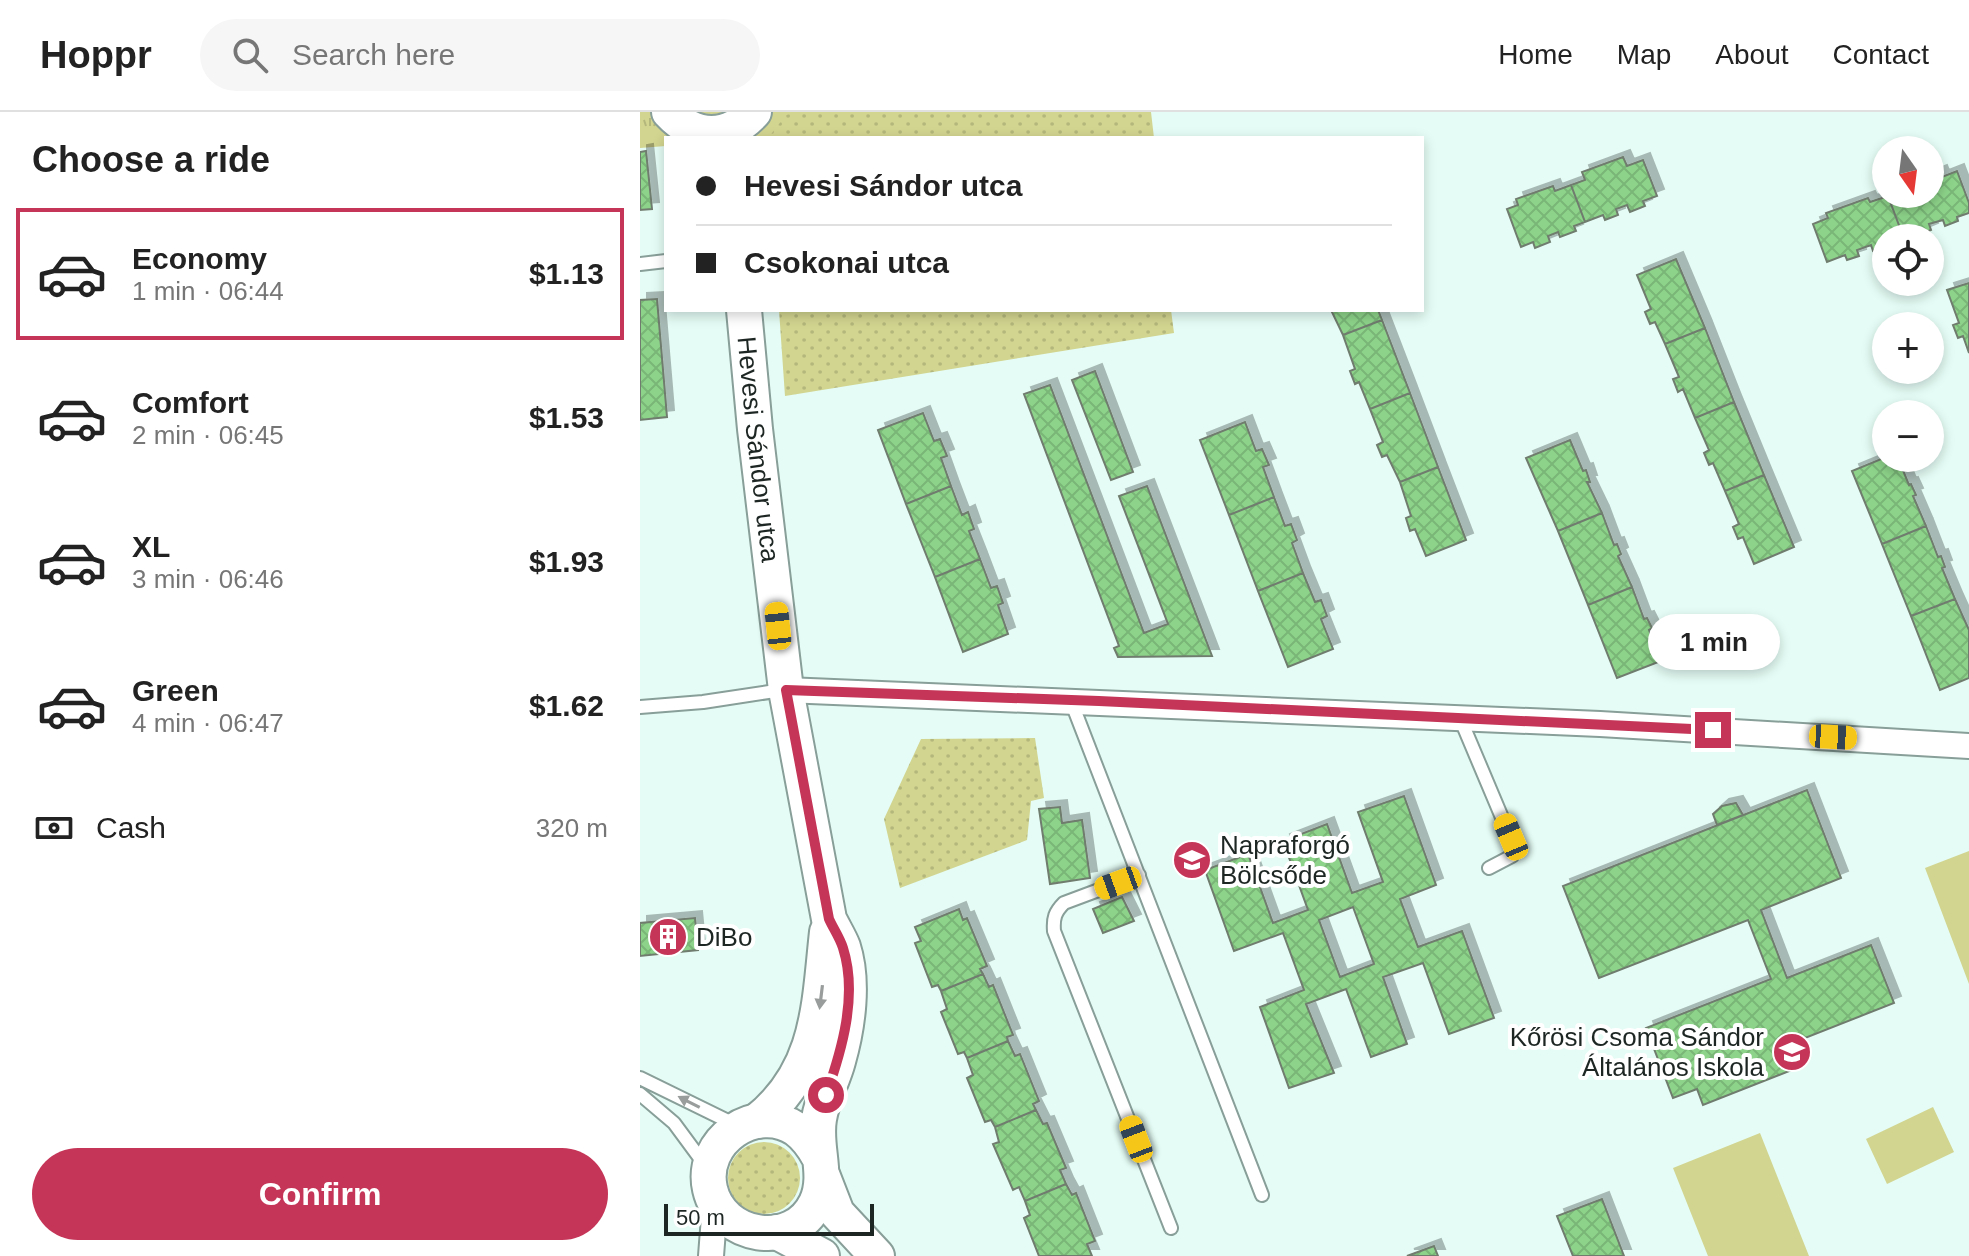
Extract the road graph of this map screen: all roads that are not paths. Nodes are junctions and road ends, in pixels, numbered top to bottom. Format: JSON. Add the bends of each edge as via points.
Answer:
{"nodes":[{"id":1,"x":755,"y":112,"type":"edge"},
{"id":2,"x":683,"y":126,"type":"edge"},
{"id":3,"x":751,"y":136,"type":"edge"},
{"id":4,"x":664,"y":261,"type":"edge"},
{"id":5,"x":640,"y":264,"type":"edge"},
{"id":6,"x":744,"y":312,"type":"edge"},
{"id":7,"x":786,"y":690,"type":"junction"},
{"id":8,"x":1071,"y":701,"type":"junction"},
{"id":9,"x":640,"y":707,"type":"edge"},
{"id":10,"x":1460,"y":718,"type":"junction"},
{"id":11,"x":1969,"y":746,"type":"edge"},
{"id":12,"x":1489,"y":868,"type":"dead end"},
{"id":13,"x":1139,"y":875,"type":"junction"},
{"id":14,"x":829,"y":919,"type":"junction"},
{"id":15,"x":640,"y":1078,"type":"edge"},
{"id":16,"x":640,"y":1094,"type":"edge"},
{"id":17,"x":748,"y":1124,"type":"junction"},
{"id":18,"x":821,"y":1167,"type":"junction"},
{"id":19,"x":709,"y":1169,"type":"junction"},
{"id":20,"x":1262,"y":1195,"type":"dead end"},
{"id":21,"x":715,"y":1204,"type":"junction"},
{"id":22,"x":1171,"y":1228,"type":"dead end"},
{"id":23,"x":769,"y":1241,"type":"edge"},
{"id":24,"x":711,"y":1256,"type":"edge"},
{"id":25,"x":822,"y":1256,"type":"edge"},
{"id":26,"x":877,"y":1256,"type":"edge"}],
"edges":[{"from":1,"to":2,"type":"main road","via":[[730,131],[714,134]]},
{"from":1,"to":3,"type":"main road"},
{"from":4,"to":5,"type":"lane"},
{"from":6,"to":7,"type":"main road","name":"Hevesi Sándor utca"},
{"from":7,"to":8,"type":"street"},
{"from":7,"to":9,"type":"lane"},
{"from":7,"to":14,"type":"main road","name":"Hevesi Sándor utca"},
{"from":8,"to":10,"type":"street"},
{"from":8,"to":13,"type":"lane"},
{"from":10,"to":11,"type":"street"},
{"from":10,"to":12,"type":"lane","via":[[1514,846],[1512,856]]},
{"from":13,"to":20,"type":"lane"},
{"from":13,"to":22,"type":"lane","via":[[1064,903],[1057,910],[1054,931]]},
{"from":14,"to":17,"type":"main road","name":"Hevesi Sándor utca","one_way":true,"via":[[812,1043],[782,1098]]},
{"from":14,"to":18,"type":"main road","name":"Hevesi Sándor utca","via":[[842,946],[848,993],[838,1060],[819,1115]]},
{"from":17,"to":15,"type":"lane","one_way":true},
{"from":16,"to":19,"type":"lane","via":[[674,1123]]},
{"from":17,"to":18,"type":"main road","via":[[776,1121],[795,1128],[809,1140]]},
{"from":17,"to":19,"type":"main road","via":[[724,1137]]},
{"from":18,"to":23,"type":"main road","via":[[815,1206]]},
{"from":18,"to":26,"type":"main road","name":"Hevesi Sándor utca","via":[[837,1213]]},
{"from":19,"to":21,"type":"main road"},
{"from":21,"to":23,"type":"main road","via":[[733,1224]]},
{"from":21,"to":24,"type":"street"},
{"from":23,"to":25,"type":"main road"}]}
